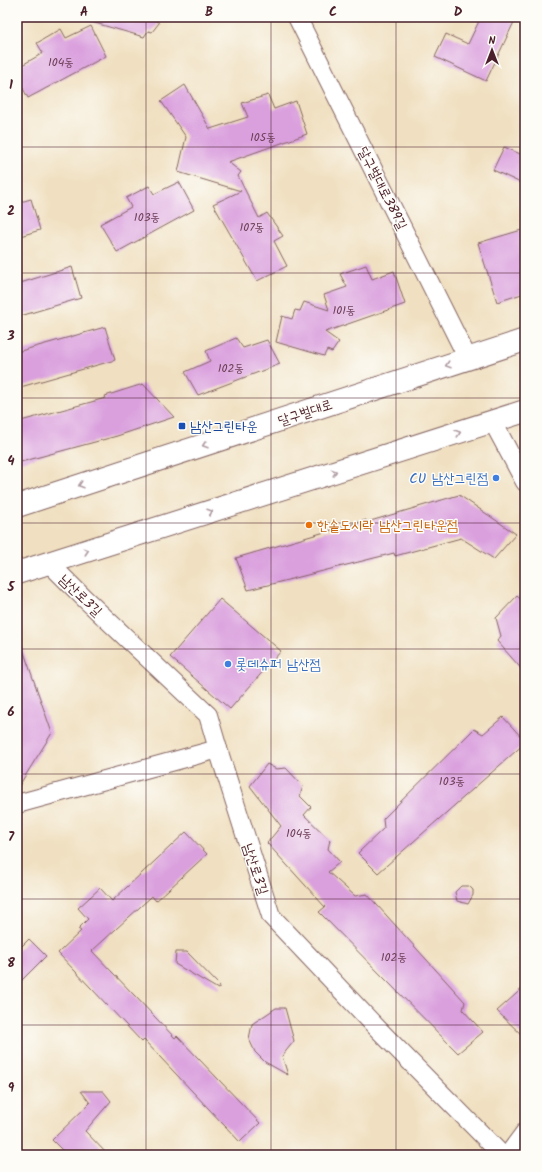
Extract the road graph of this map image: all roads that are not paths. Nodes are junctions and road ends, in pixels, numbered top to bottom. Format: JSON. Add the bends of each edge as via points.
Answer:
{"nodes":[{"id":1,"x":297,"y":17,"type":"edge"},
{"id":2,"x":525,"y":340,"type":"edge"},
{"id":3,"x":468,"y":359,"type":"junction"},
{"id":4,"x":525,"y":411,"type":"edge"},
{"id":5,"x":493,"y":422,"type":"junction"},
{"id":6,"x":525,"y":482,"type":"edge"},
{"id":7,"x":17,"y":506,"type":"edge"},
{"id":8,"x":49,"y":563,"type":"junction"},
{"id":9,"x":17,"y":573,"type":"edge"},
{"id":10,"x":218,"y":749,"type":"junction"},
{"id":11,"x":17,"y":804,"type":"edge"},
{"id":12,"x":525,"y":1132,"type":"edge"},
{"id":13,"x":502,"y":1155,"type":"edge"},
{"id":14,"x":508,"y":1155,"type":"edge"}],
"edges":[{"from":1,"to":3,"type":"street","name":"달구벌대로389길"},
{"from":2,"to":3,"type":"main road","name":"달구벌대로"},
{"from":3,"to":7,"type":"main road","name":"달구벌대로","one_way":true},
{"from":4,"to":5,"type":"main road"},
{"from":5,"to":6,"type":"street"},
{"from":8,"to":5,"type":"main road","one_way":true},
{"from":8,"to":9,"type":"main road"},
{"from":8,"to":10,"type":"street","name":"남산로3길","via":[[208,715]]},
{"from":10,"to":11,"type":"street"},
{"from":10,"to":13,"type":"street","name":"남산로3길","via":[[272,916]]},
{"from":12,"to":14,"type":"street"}]}
